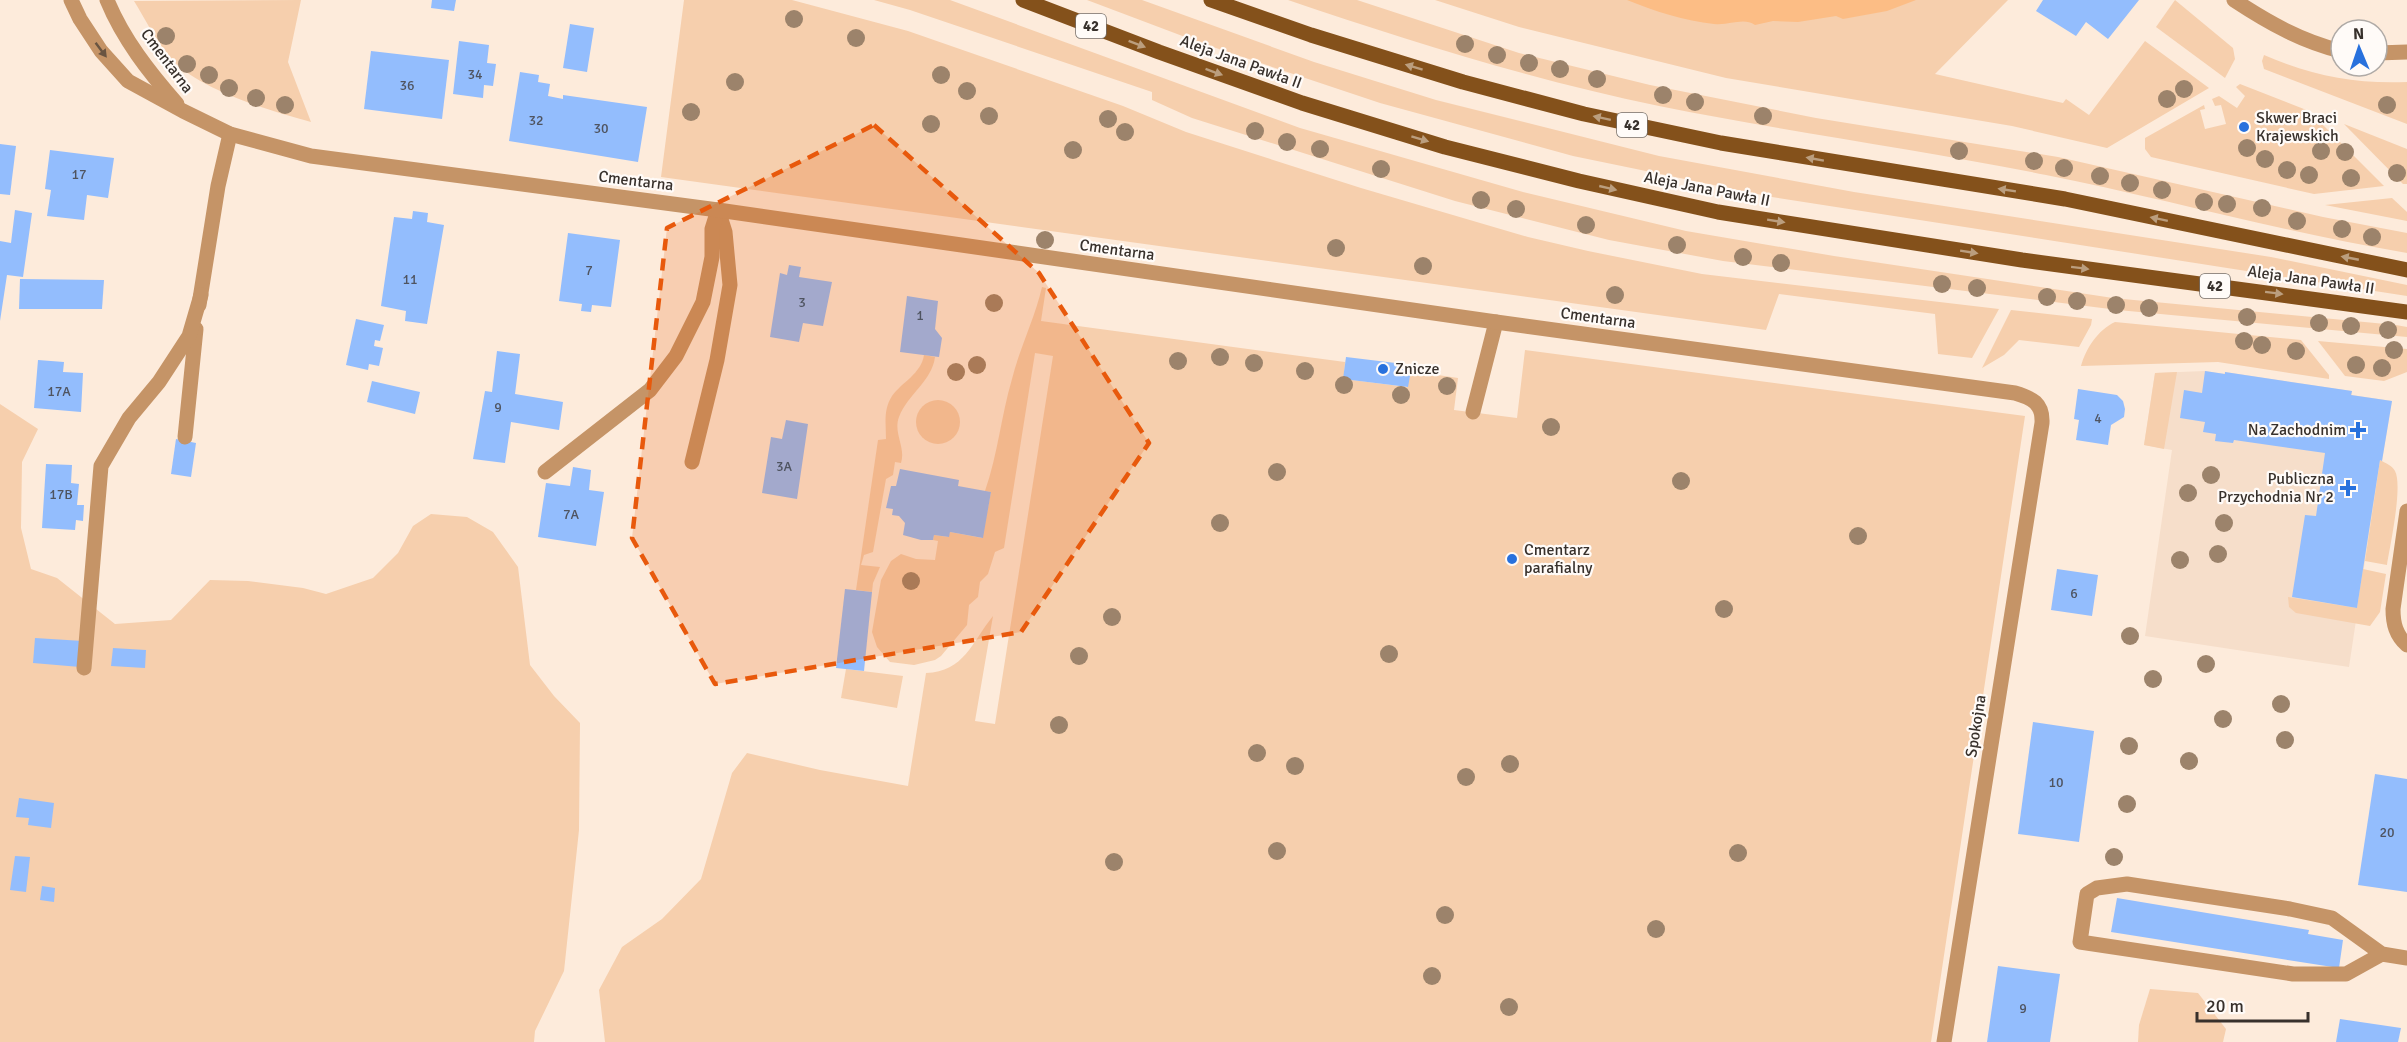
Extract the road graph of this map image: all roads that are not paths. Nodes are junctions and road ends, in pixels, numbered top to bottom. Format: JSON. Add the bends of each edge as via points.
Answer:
{"nodes":[{"id":1,"x":71,"y":0,"type":"edge"},
{"id":2,"x":106,"y":0,"type":"edge"},
{"id":3,"x":1023,"y":0,"type":"edge"},
{"id":4,"x":1211,"y":0,"type":"edge"},
{"id":5,"x":2234,"y":0,"type":"edge"},
{"id":6,"x":2329,"y":47,"type":"edge"},
{"id":7,"x":2407,"y":52,"type":"edge"},
{"id":8,"x":2389,"y":53,"type":"edge"},
{"id":9,"x":183,"y":111,"type":"junction"},
{"id":10,"x":230,"y":134,"type":"junction"},
{"id":11,"x":718,"y":210,"type":"junction"},
{"id":12,"x":2407,"y":270,"type":"edge"},
{"id":13,"x":201,"y":295,"type":"junction"},
{"id":14,"x":2407,"y":312,"type":"edge"},
{"id":15,"x":1496,"y":322,"type":"junction"},
{"id":16,"x":1473,"y":412,"type":"dead end"},
{"id":17,"x":2042,"y":416,"type":"joint"},
{"id":18,"x":185,"y":437,"type":"dead end"},
{"id":19,"x":692,"y":462,"type":"dead end"},
{"id":20,"x":545,"y":472,"type":"dead end"},
{"id":21,"x":2407,"y":511,"type":"edge"},
{"id":22,"x":2407,"y":645,"type":"edge"},
{"id":23,"x":84,"y":668,"type":"dead end"},
{"id":24,"x":2382,"y":954,"type":"junction"},
{"id":25,"x":2407,"y":958,"type":"edge"},
{"id":26,"x":1944,"y":1042,"type":"edge"}],
"edges":[{"from":1,"to":9,"type":"street","name":"Cmentarna","one_way":true,"via":[[101,51],[128,81]]},
{"from":2,"to":9,"type":"street","name":"Cmentarna","via":[[144,66]]},
{"from":3,"to":14,"type":"main road","name":"Aleja Jana Pawła II","number":"42","one_way":true,"via":[[1302,103],[1446,147],[1591,184],[1718,212],[1999,257]]},
{"from":12,"to":4,"type":"main road","name":"Aleja Jana Pawła II","number":"42","one_way":true,"via":[[2065,199],[1720,143],[1584,114],[1441,75]]},
{"from":5,"to":6,"type":"street","via":[[2297,38]]},
{"from":7,"to":8,"type":"street"},
{"from":9,"to":10,"type":"street","name":"Cmentarna"},
{"from":10,"to":11,"type":"street","name":"Cmentarna","via":[[312,156]]},
{"from":10,"to":13,"type":"street"},
{"from":11,"to":15,"type":"street","name":"Cmentarna"},
{"from":11,"to":19,"type":"street","via":[[725,232],[730,285],[717,360]]},
{"from":11,"to":20,"type":"street","via":[[703,302],[676,356],[650,390]]},
{"from":13,"to":18,"type":"street"},
{"from":13,"to":23,"type":"street","via":[[189,336],[129,418],[101,466]]},
{"from":15,"to":16,"type":"street"},
{"from":15,"to":17,"type":"street","name":"Cmentarna","via":[[2015,393],[2038,402]]},
{"from":17,"to":26,"type":"street","name":"Spokojna"},
{"from":21,"to":22,"type":"street","via":[[2393,609],[2393,624]]},
{"from":24,"to":24,"type":"street","via":[[2332,918],[2127,884],[2097,888],[2087,894],[2080,942],[2293,974],[2346,974]]},
{"from":24,"to":25,"type":"street"}]}
